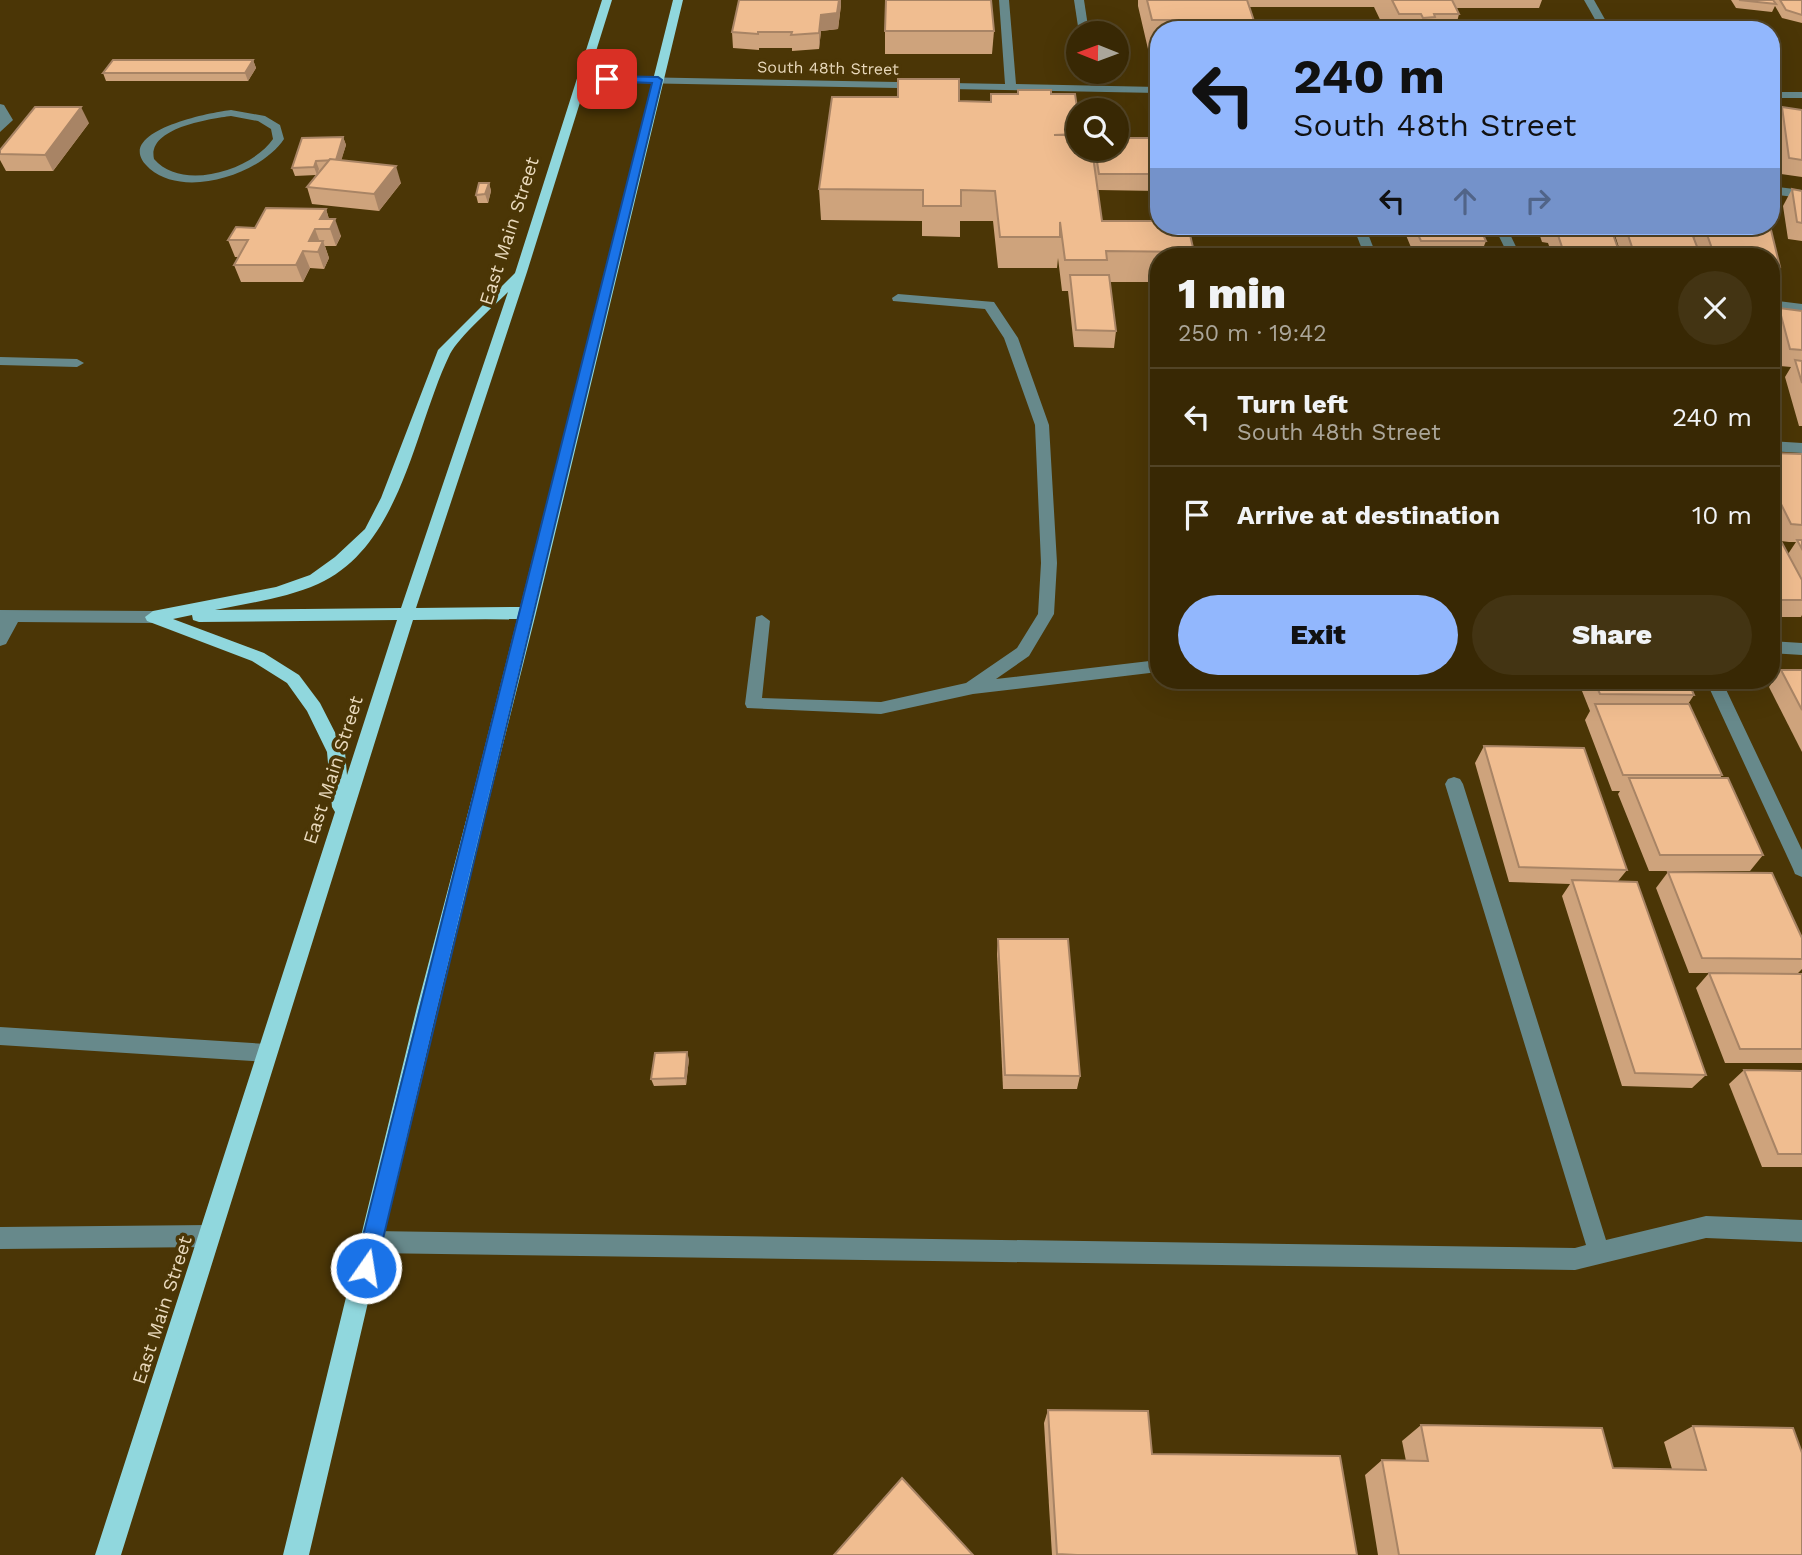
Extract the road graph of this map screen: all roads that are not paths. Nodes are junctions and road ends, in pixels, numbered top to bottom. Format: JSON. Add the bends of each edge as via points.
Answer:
{"nodes":[{"id":1,"x":607,"y":0,"type":"edge"},
{"id":2,"x":678,"y":0,"type":"edge"},
{"id":3,"x":1004,"y":0,"type":"edge"},
{"id":4,"x":1079,"y":0,"type":"edge"},
{"id":5,"x":1589,"y":0,"type":"edge"},
{"id":6,"x":1082,"y":21,"type":"edge"},
{"id":7,"x":1601,"y":21,"type":"edge"},
{"id":8,"x":582,"y":79,"type":"junction"},
{"id":9,"x":658,"y":80,"type":"junction"},
{"id":10,"x":1011,"y":87,"type":"junction"},
{"id":11,"x":1150,"y":89,"type":"edge"},
{"id":12,"x":1780,"y":95,"type":"edge"},
{"id":13,"x":1802,"y":95,"type":"edge"},
{"id":14,"x":0,"y":107,"type":"edge"},
{"id":15,"x":0,"y":129,"type":"edge"},
{"id":16,"x":146,"y":156,"type":"joint"},
{"id":17,"x":1780,"y":191,"type":"edge"},
{"id":18,"x":1802,"y":194,"type":"edge"},
{"id":19,"x":520,"y":272,"type":"junction"},
{"id":20,"x":898,"y":298,"type":"dead end"},
{"id":21,"x":1780,"y":305,"type":"edge"},
{"id":22,"x":1802,"y":308,"type":"edge"},
{"id":23,"x":0,"y":361,"type":"edge"},
{"id":24,"x":77,"y":363,"type":"dead end"},
{"id":25,"x":1780,"y":447,"type":"edge"},
{"id":26,"x":1802,"y":448,"type":"edge"},
{"id":27,"x":528,"y":612,"type":"junction"},
{"id":28,"x":407,"y":613,"type":"junction"},
{"id":29,"x":7,"y":617,"type":"edge"},
{"id":30,"x":153,"y":617,"type":"junction"},
{"id":31,"x":762,"y":621,"type":"dead end"},
{"id":32,"x":0,"y":640,"type":"edge"},
{"id":33,"x":1780,"y":648,"type":"edge"},
{"id":34,"x":1802,"y":649,"type":"edge"},
{"id":35,"x":1150,"y":667,"type":"edge"},
{"id":36,"x":971,"y":688,"type":"junction"},
{"id":37,"x":1718,"y":689,"type":"edge"},
{"id":38,"x":1454,"y":784,"type":"dead end"},
{"id":39,"x":342,"y":817,"type":"junction"},
{"id":40,"x":1802,"y":869,"type":"edge"},
{"id":41,"x":0,"y":1036,"type":"edge"},
{"id":42,"x":267,"y":1054,"type":"junction"},
{"id":43,"x":1802,"y":1231,"type":"edge"},
{"id":44,"x":209,"y":1236,"type":"junction"},
{"id":45,"x":0,"y":1238,"type":"edge"},
{"id":46,"x":372,"y":1242,"type":"junction"},
{"id":47,"x":1599,"y":1252,"type":"junction"},
{"id":48,"x":108,"y":1555,"type":"edge"},
{"id":49,"x":296,"y":1555,"type":"edge"}],
"edges":[{"from":1,"to":8,"type":"main road","name":"East Main Street"},
{"from":2,"to":9,"type":"main road"},
{"from":3,"to":10,"type":"street"},
{"from":4,"to":6,"type":"street"},
{"from":5,"to":7,"type":"street"},
{"from":8,"to":9,"type":"street","name":"South 48th Street"},
{"from":8,"to":19,"type":"main road","name":"East Main Street"},
{"from":9,"to":10,"type":"street","name":"South 48th Street"},
{"from":9,"to":27,"type":"main road"},
{"from":10,"to":11,"type":"street","name":"South 48th Street"},
{"from":12,"to":13,"type":"street"},
{"from":14,"to":15,"type":"street","via":[[7,120]]},
{"from":16,"to":16,"type":"street","via":[[160,173],[220,176],[261,161],[280,139],[277,128],[267,120],[252,115],[211,115],[173,127],[149,146]]},
{"from":17,"to":18,"type":"street"},
{"from":19,"to":28,"type":"main road","name":"East Main Street"},
{"from":19,"to":30,"type":"main road","via":[[445,350],[388,498],[371,532],[341,561],[315,579],[278,592]]},
{"from":20,"to":36,"type":"street","via":[[989,305],[1011,338],[1042,425],[1049,563],[1046,614],[1023,652]]},
{"from":21,"to":22,"type":"street"},
{"from":23,"to":24,"type":"street"},
{"from":25,"to":26,"type":"street"},
{"from":27,"to":28,"type":"main road"},
{"from":27,"to":46,"type":"main road"},
{"from":28,"to":30,"type":"main road"},
{"from":28,"to":39,"type":"main road","name":"East Main Street"},
{"from":29,"to":30,"type":"street"},
{"from":29,"to":32,"type":"street"},
{"from":30,"to":39,"type":"main road","via":[[258,657],[293,679],[336,752]]},
{"from":31,"to":36,"type":"street","via":[[753,704],[881,708]]},
{"from":33,"to":34,"type":"street"},
{"from":35,"to":36,"type":"street"},
{"from":37,"to":40,"type":"street"},
{"from":38,"to":47,"type":"street"},
{"from":39,"to":42,"type":"main road","name":"East Main Street"},
{"from":41,"to":42,"type":"street"},
{"from":42,"to":44,"type":"main road","name":"East Main Street"},
{"from":43,"to":47,"type":"street","via":[[1706,1227]]},
{"from":44,"to":45,"type":"street"},
{"from":44,"to":48,"type":"main road","name":"East Main Street"},
{"from":46,"to":47,"type":"street","via":[[1575,1259]]},
{"from":46,"to":49,"type":"main road"}]}
